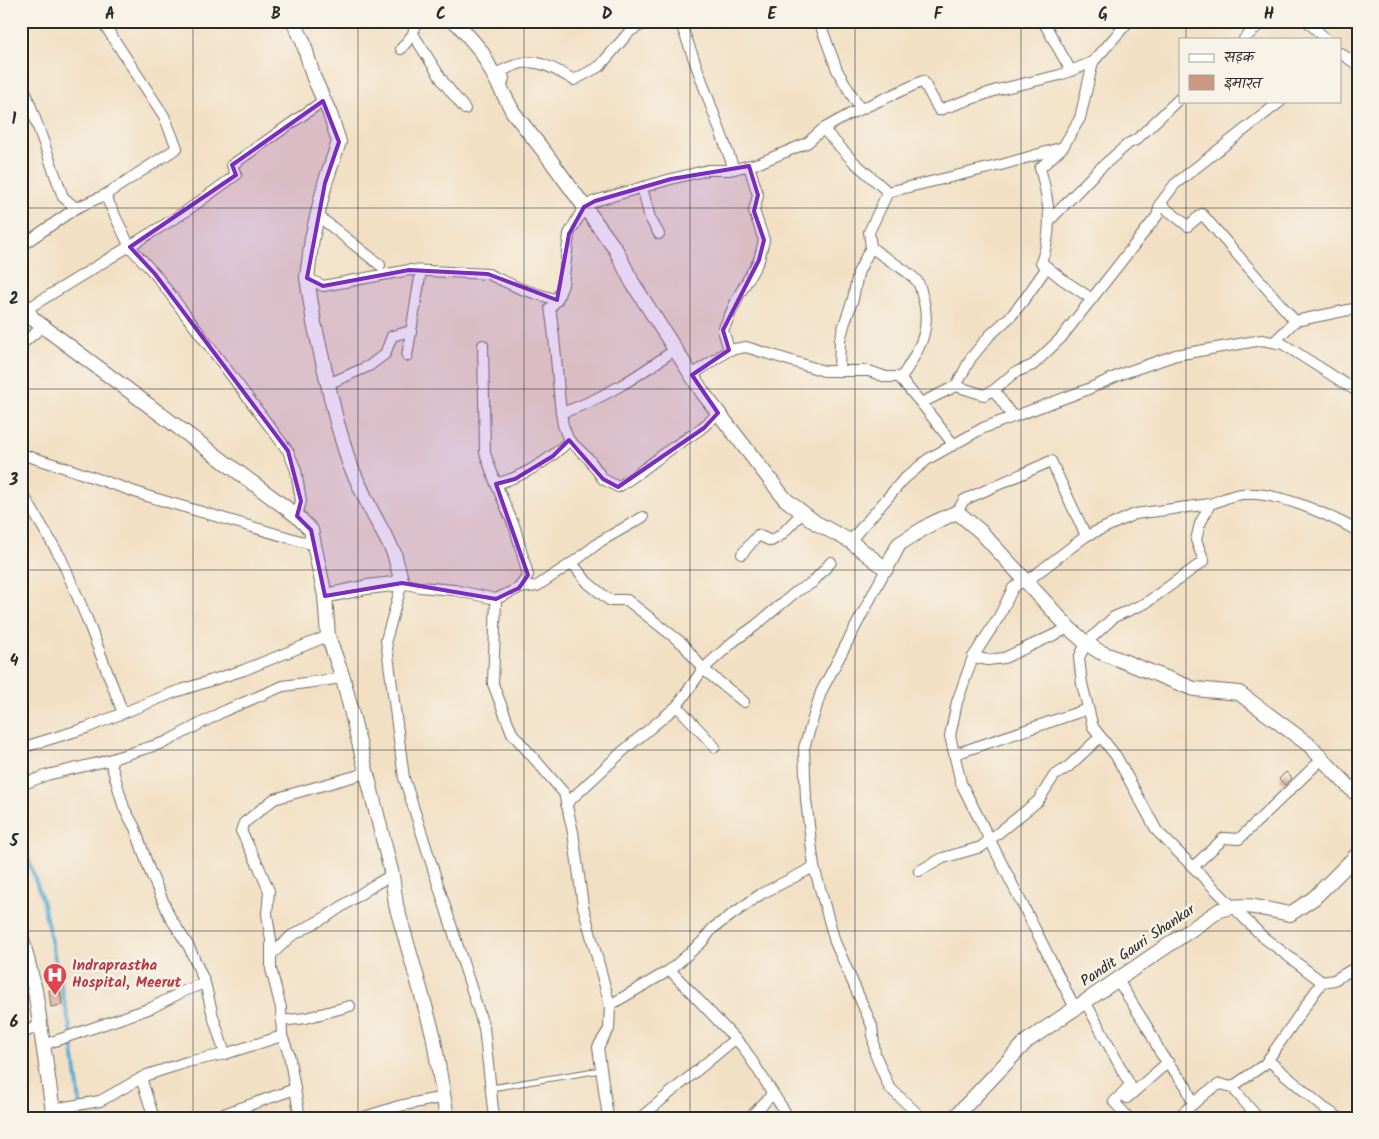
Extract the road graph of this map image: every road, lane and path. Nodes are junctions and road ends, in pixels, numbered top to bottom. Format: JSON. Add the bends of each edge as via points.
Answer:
{"nodes":[{"id":1,"x":102,"y":21,"type":"edge"},
{"id":2,"x":294,"y":21,"type":"edge"},
{"id":3,"x":416,"y":21,"type":"edge"},
{"id":4,"x":453,"y":21,"type":"edge"},
{"id":5,"x":649,"y":21,"type":"edge"},
{"id":6,"x":680,"y":21,"type":"edge"},
{"id":7,"x":819,"y":21,"type":"edge"},
{"id":8,"x":1043,"y":21,"type":"edge"},
{"id":9,"x":1129,"y":21,"type":"edge"},
{"id":10,"x":1262,"y":21,"type":"edge"},
{"id":11,"x":1307,"y":21,"type":"edge"},
{"id":12,"x":630,"y":26,"type":"edge"},
{"id":13,"x":413,"y":34,"type":"junction"},
{"id":14,"x":1245,"y":38,"type":"edge"},
{"id":15,"x":1325,"y":38,"type":"edge"},
{"id":16,"x":401,"y":49,"type":"dead end"},
{"id":17,"x":1342,"y":54,"type":"edge"},
{"id":18,"x":1093,"y":62,"type":"junction"},
{"id":19,"x":1358,"y":65,"type":"edge"},
{"id":20,"x":1071,"y":71,"type":"junction"},
{"id":21,"x":21,"y":79,"type":"edge"},
{"id":22,"x":501,"y":90,"type":"junction"},
{"id":23,"x":1179,"y":99,"type":"edge"},
{"id":24,"x":323,"y":101,"type":"junction"},
{"id":25,"x":1280,"y":102,"type":"edge"},
{"id":26,"x":465,"y":109,"type":"dead end"},
{"id":27,"x":860,"y":109,"type":"junction"},
{"id":28,"x":823,"y":129,"type":"junction"},
{"id":29,"x":1063,"y":147,"type":"junction"},
{"id":30,"x":749,"y":166,"type":"junction"},
{"id":31,"x":734,"y":169,"type":"junction"},
{"id":32,"x":642,"y":187,"type":"junction"},
{"id":33,"x":888,"y":192,"type":"junction"},
{"id":34,"x":105,"y":195,"type":"junction"},
{"id":35,"x":1160,"y":204,"type":"junction"},
{"id":36,"x":584,"y":207,"type":"junction"},
{"id":37,"x":76,"y":208,"type":"junction"},
{"id":38,"x":317,"y":215,"type":"junction"},
{"id":39,"x":1050,"y":220,"type":"junction"},
{"id":40,"x":660,"y":234,"type":"dead end"},
{"id":41,"x":21,"y":246,"type":"edge"},
{"id":42,"x":130,"y":247,"type":"junction"},
{"id":43,"x":871,"y":247,"type":"junction"},
{"id":44,"x":380,"y":264,"type":"dead end"},
{"id":45,"x":1047,"y":267,"type":"junction"},
{"id":46,"x":421,"y":271,"type":"junction"},
{"id":47,"x":307,"y":278,"type":"junction"},
{"id":48,"x":1092,"y":299,"type":"junction"},
{"id":49,"x":557,"y":300,"type":"junction"},
{"id":50,"x":24,"y":305,"type":"edge"},
{"id":51,"x":1358,"y":308,"type":"edge"},
{"id":52,"x":1295,"y":321,"type":"junction"},
{"id":53,"x":44,"y":326,"type":"junction"},
{"id":54,"x":411,"y":331,"type":"junction"},
{"id":55,"x":670,"y":340,"type":"junction"},
{"id":56,"x":1274,"y":342,"type":"junction"},
{"id":57,"x":21,"y":345,"type":"edge"},
{"id":58,"x":483,"y":345,"type":"dead end"},
{"id":59,"x":729,"y":350,"type":"junction"},
{"id":60,"x":407,"y":356,"type":"dead end"},
{"id":61,"x":839,"y":372,"type":"junction"},
{"id":62,"x":692,"y":375,"type":"junction"},
{"id":63,"x":899,"y":377,"type":"junction"},
{"id":64,"x":328,"y":384,"type":"junction"},
{"id":65,"x":956,"y":386,"type":"junction"},
{"id":66,"x":994,"y":390,"type":"junction"},
{"id":67,"x":1358,"y":392,"type":"edge"},
{"id":68,"x":921,"y":403,"type":"junction"},
{"id":69,"x":561,"y":412,"type":"junction"},
{"id":70,"x":718,"y":412,"type":"junction"},
{"id":71,"x":1013,"y":417,"type":"junction"},
{"id":72,"x":569,"y":440,"type":"junction"},
{"id":73,"x":954,"y":445,"type":"junction"},
{"id":74,"x":21,"y":454,"type":"edge"},
{"id":75,"x":496,"y":484,"type":"junction"},
{"id":76,"x":21,"y":491,"type":"edge"},
{"id":77,"x":1210,"y":504,"type":"junction"},
{"id":78,"x":803,"y":512,"type":"junction"},
{"id":79,"x":957,"y":512,"type":"junction"},
{"id":80,"x":296,"y":516,"type":"junction"},
{"id":81,"x":644,"y":517,"type":"dead end"},
{"id":82,"x":1358,"y":531,"type":"edge"},
{"id":83,"x":1086,"y":536,"type":"junction"},
{"id":84,"x":850,"y":541,"type":"junction"},
{"id":85,"x":314,"y":545,"type":"junction"},
{"id":86,"x":742,"y":554,"type":"dead end"},
{"id":87,"x":831,"y":562,"type":"dead end"},
{"id":88,"x":572,"y":563,"type":"junction"},
{"id":89,"x":886,"y":569,"type":"junction"},
{"id":90,"x":1025,"y":579,"type":"junction"},
{"id":91,"x":402,"y":583,"type":"junction"},
{"id":92,"x":519,"y":588,"type":"junction"},
{"id":93,"x":325,"y":596,"type":"junction"},
{"id":94,"x":496,"y":599,"type":"junction"},
{"id":95,"x":1069,"y":628,"type":"junction"},
{"id":96,"x":328,"y":636,"type":"junction"},
{"id":97,"x":1086,"y":643,"type":"junction"},
{"id":98,"x":973,"y":657,"type":"junction"},
{"id":99,"x":703,"y":669,"type":"junction"},
{"id":100,"x":343,"y":678,"type":"junction"},
{"id":101,"x":744,"y":702,"type":"dead end"},
{"id":102,"x":677,"y":706,"type":"junction"},
{"id":103,"x":1088,"y":709,"type":"junction"},
{"id":104,"x":123,"y":713,"type":"junction"},
{"id":105,"x":1100,"y":736,"type":"junction"},
{"id":106,"x":714,"y":747,"type":"dead end"},
{"id":107,"x":21,"y":748,"type":"edge"},
{"id":108,"x":954,"y":754,"type":"junction"},
{"id":109,"x":1322,"y":759,"type":"junction"},
{"id":110,"x":110,"y":760,"type":"junction"},
{"id":111,"x":366,"y":773,"type":"junction"},
{"id":112,"x":21,"y":785,"type":"edge"},
{"id":113,"x":1357,"y":794,"type":"edge"},
{"id":114,"x":566,"y":804,"type":"junction"},
{"id":115,"x":990,"y":840,"type":"junction"},
{"id":116,"x":1358,"y":854,"type":"edge"},
{"id":117,"x":814,"y":867,"type":"junction"},
{"id":118,"x":1194,"y":867,"type":"junction"},
{"id":119,"x":919,"y":871,"type":"dead end"},
{"id":120,"x":392,"y":875,"type":"junction"},
{"id":121,"x":1232,"y":906,"type":"junction"},
{"id":122,"x":21,"y":935,"type":"edge"},
{"id":123,"x":271,"y":955,"type":"junction"},
{"id":124,"x":1358,"y":966,"type":"edge"},
{"id":125,"x":670,"y":970,"type":"junction"},
{"id":126,"x":1118,"y":979,"type":"junction"},
{"id":127,"x":1322,"y":982,"type":"junction"},
{"id":128,"x":205,"y":983,"type":"junction"},
{"id":129,"x":1080,"y":1004,"type":"junction"},
{"id":130,"x":610,"y":1005,"type":"junction"},
{"id":131,"x":350,"y":1006,"type":"dead end"},
{"id":132,"x":282,"y":1021,"type":"junction"},
{"id":133,"x":40,"y":1025,"type":"junction"},
{"id":134,"x":21,"y":1034,"type":"edge"},
{"id":135,"x":282,"y":1036,"type":"junction"},
{"id":136,"x":735,"y":1039,"type":"junction"},
{"id":137,"x":43,"y":1045,"type":"junction"},
{"id":138,"x":226,"y":1054,"type":"junction"},
{"id":139,"x":1268,"y":1060,"type":"junction"},
{"id":140,"x":1168,"y":1062,"type":"junction"},
{"id":141,"x":601,"y":1070,"type":"junction"},
{"id":142,"x":141,"y":1078,"type":"junction"},
{"id":143,"x":1232,"y":1087,"type":"junction"},
{"id":144,"x":490,"y":1088,"type":"junction"},
{"id":145,"x":295,"y":1089,"type":"junction"},
{"id":146,"x":772,"y":1092,"type":"junction"},
{"id":147,"x":444,"y":1097,"type":"junction"},
{"id":148,"x":1193,"y":1104,"type":"junction"},
{"id":149,"x":1118,"y":1105,"type":"junction"},
{"id":150,"x":53,"y":1114,"type":"edge"},
{"id":151,"x":154,"y":1118,"type":"edge"},
{"id":152,"x":212,"y":1118,"type":"edge"},
{"id":153,"x":300,"y":1118,"type":"edge"},
{"id":154,"x":361,"y":1118,"type":"edge"},
{"id":155,"x":447,"y":1118,"type":"edge"},
{"id":156,"x":494,"y":1118,"type":"edge"},
{"id":157,"x":608,"y":1118,"type":"edge"},
{"id":158,"x":640,"y":1118,"type":"edge"},
{"id":159,"x":749,"y":1118,"type":"edge"},
{"id":160,"x":789,"y":1118,"type":"edge"},
{"id":161,"x":922,"y":1118,"type":"edge"},
{"id":162,"x":954,"y":1118,"type":"edge"},
{"id":163,"x":1129,"y":1118,"type":"edge"},
{"id":164,"x":1177,"y":1118,"type":"edge"},
{"id":165,"x":1258,"y":1118,"type":"edge"},
{"id":166,"x":1340,"y":1118,"type":"edge"}],
"edges":[{"from":1,"to":34,"type":"street","via":[[164,116],[177,148]]},
{"from":2,"to":24,"type":"street"},
{"from":3,"to":13,"type":"street"},
{"from":4,"to":22,"type":"street","via":[[481,51]]},
{"from":5,"to":12,"type":"street"},
{"from":6,"to":31,"type":"street"},
{"from":7,"to":27,"type":"street","via":[[837,70]]},
{"from":8,"to":20,"type":"street"},
{"from":9,"to":18,"type":"street"},
{"from":10,"to":14,"type":"street"},
{"from":11,"to":15,"type":"street"},
{"from":12,"to":22,"type":"street","via":[[600,66],[574,80],[552,68],[522,63],[499,72],[504,78]]},
{"from":13,"to":16,"type":"street"},
{"from":13,"to":26,"type":"street"},
{"from":17,"to":19,"type":"street"},
{"from":18,"to":20,"type":"street"},
{"from":18,"to":29,"type":"street","via":[[1080,118]]},
{"from":20,"to":27,"type":"street","via":[[997,90],[939,110],[923,81]]},
{"from":21,"to":37,"type":"street","via":[[63,197]]},
{"from":22,"to":36,"type":"street","via":[[513,112]]},
{"from":23,"to":39,"type":"street","via":[[1136,140],[1097,170]]},
{"from":24,"to":38,"type":"street","via":[[339,142],[324,182]]},
{"from":24,"to":42,"type":"street","via":[[232,165],[236,174],[186,212]]},
{"from":25,"to":35,"type":"street","via":[[1175,184]]},
{"from":27,"to":28,"type":"street"},
{"from":28,"to":30,"type":"street","via":[[806,143],[784,154]]},
{"from":28,"to":33,"type":"street"},
{"from":29,"to":33,"type":"street"},
{"from":29,"to":39,"type":"street","via":[[1040,168]]},
{"from":30,"to":31,"type":"street"},
{"from":30,"to":59,"type":"street","via":[[758,195],[754,211],[764,240],[759,260],[723,330]]},
{"from":31,"to":32,"type":"street","via":[[708,170]]},
{"from":32,"to":36,"type":"street"},
{"from":32,"to":40,"type":"street","via":[[650,218]]},
{"from":33,"to":43,"type":"street","via":[[869,232]]},
{"from":34,"to":37,"type":"street"},
{"from":34,"to":42,"type":"street"},
{"from":35,"to":48,"type":"street","via":[[1157,216]]},
{"from":35,"to":52,"type":"street","via":[[1188,226],[1202,214]]},
{"from":36,"to":49,"type":"street","via":[[569,234],[563,285]]},
{"from":36,"to":55,"type":"street","via":[[616,250],[632,282]]},
{"from":37,"to":41,"type":"street"},
{"from":38,"to":44,"type":"street"},
{"from":38,"to":47,"type":"street"},
{"from":39,"to":45,"type":"street","via":[[1046,251],[1041,262]]},
{"from":42,"to":50,"type":"street"},
{"from":42,"to":80,"type":"street","via":[[155,274],[288,450],[296,470],[301,501]]},
{"from":43,"to":61,"type":"street","via":[[858,273],[840,340]]},
{"from":43,"to":63,"type":"street","via":[[919,283],[925,305],[926,326],[921,346]]},
{"from":45,"to":48,"type":"street"},
{"from":45,"to":65,"type":"street","via":[[1012,315],[971,358]]},
{"from":46,"to":47,"type":"street","via":[[409,270],[323,286]]},
{"from":46,"to":49,"type":"street","via":[[488,274]]},
{"from":46,"to":54,"type":"street"},
{"from":47,"to":64,"type":"street"},
{"from":48,"to":66,"type":"street","via":[[1062,338],[1033,365],[1014,373]]},
{"from":49,"to":69,"type":"street","via":[[550,308]]},
{"from":50,"to":53,"type":"street","via":[[33,319]]},
{"from":51,"to":52,"type":"street"},
{"from":52,"to":56,"type":"street"},
{"from":53,"to":57,"type":"street"},
{"from":53,"to":80,"type":"street"},
{"from":54,"to":60,"type":"street"},
{"from":54,"to":64,"type":"street","via":[[392,336],[384,354],[370,366]]},
{"from":55,"to":62,"type":"street"},
{"from":55,"to":69,"type":"street","via":[[673,351],[657,362],[580,407]]},
{"from":56,"to":67,"type":"street","via":[[1283,344]]},
{"from":56,"to":71,"type":"street","via":[[1262,340],[1176,355]]},
{"from":58,"to":75,"type":"street","via":[[485,453]]},
{"from":59,"to":61,"type":"street","via":[[746,347],[824,371]]},
{"from":59,"to":62,"type":"street"},
{"from":61,"to":63,"type":"street","via":[[869,371],[886,377]]},
{"from":62,"to":70,"type":"street"},
{"from":63,"to":68,"type":"street"},
{"from":64,"to":91,"type":"street","via":[[349,464],[394,553]]},
{"from":65,"to":66,"type":"street","via":[[984,395]]},
{"from":65,"to":68,"type":"street"},
{"from":66,"to":71,"type":"street"},
{"from":68,"to":73,"type":"street"},
{"from":69,"to":72,"type":"street"},
{"from":70,"to":72,"type":"street","via":[[704,428],[618,488],[603,479],[589,459]]},
{"from":70,"to":78,"type":"street","via":[[785,499]]},
{"from":71,"to":73,"type":"street","via":[[983,428]]},
{"from":72,"to":75,"type":"street","via":[[553,456],[515,479]]},
{"from":73,"to":84,"type":"street","via":[[928,459],[903,480]]},
{"from":74,"to":85,"type":"street","via":[[147,496]]},
{"from":75,"to":92,"type":"street","via":[[515,528],[528,575]]},
{"from":76,"to":104,"type":"street","via":[[61,558]]},
{"from":77,"to":82,"type":"street","via":[[1237,495],[1272,495],[1333,517]]},
{"from":77,"to":83,"type":"street","via":[[1135,514]]},
{"from":77,"to":97,"type":"street","via":[[1196,540],[1204,561],[1146,603],[1114,617]]},
{"from":78,"to":84,"type":"street","via":[[816,523]]},
{"from":78,"to":86,"type":"street","via":[[771,541],[758,535]]},
{"from":79,"to":83,"type":"street","via":[[964,500],[1051,461]]},
{"from":79,"to":89,"type":"street","via":[[899,544]]},
{"from":79,"to":90,"type":"street","via":[[980,531]]},
{"from":80,"to":85,"type":"street","via":[[311,530]]},
{"from":81,"to":88,"type":"street"},
{"from":83,"to":90,"type":"street","via":[[1027,581]]},
{"from":84,"to":89,"type":"street"},
{"from":85,"to":93,"type":"street"},
{"from":87,"to":99,"type":"street","via":[[812,583],[796,591]]},
{"from":88,"to":92,"type":"street","via":[[536,586]]},
{"from":88,"to":99,"type":"street","via":[[588,583],[609,600],[627,600],[683,644]]},
{"from":89,"to":117,"type":"street","via":[[821,692],[804,748]]},
{"from":90,"to":95,"type":"street"},
{"from":90,"to":98,"type":"street","via":[[1013,588]]},
{"from":91,"to":93,"type":"street"},
{"from":91,"to":94,"type":"street"},
{"from":91,"to":144,"type":"street","via":[[386,640],[404,778],[484,1028]]},
{"from":92,"to":94,"type":"street"},
{"from":93,"to":96,"type":"street"},
{"from":94,"to":114,"type":"street","via":[[493,684],[512,732],[564,793]]},
{"from":95,"to":97,"type":"street"},
{"from":95,"to":98,"type":"street","via":[[1004,658],[988,660]]},
{"from":96,"to":100,"type":"street"},
{"from":96,"to":104,"type":"street"},
{"from":97,"to":103,"type":"street","via":[[1079,658]]},
{"from":97,"to":109,"type":"street","via":[[1100,652],[1194,689],[1239,693],[1308,744]]},
{"from":98,"to":108,"type":"street","via":[[957,702],[950,736]]},
{"from":99,"to":101,"type":"street"},
{"from":99,"to":102,"type":"street"},
{"from":100,"to":110,"type":"street","via":[[283,686],[224,711],[166,742]]},
{"from":100,"to":111,"type":"street"},
{"from":102,"to":106,"type":"street"},
{"from":102,"to":114,"type":"street"},
{"from":103,"to":105,"type":"street","via":[[1093,727]]},
{"from":103,"to":108,"type":"street"},
{"from":104,"to":107,"type":"street"},
{"from":105,"to":115,"type":"street","via":[[1054,776],[1038,801]]},
{"from":105,"to":118,"type":"street","via":[[1116,756],[1156,831]]},
{"from":108,"to":115,"type":"street","via":[[961,783]]},
{"from":109,"to":113,"type":"street"},
{"from":109,"to":118,"type":"street","via":[[1239,838],[1224,838]]},
{"from":110,"to":112,"type":"street","via":[[47,775]]},
{"from":110,"to":128,"type":"street","via":[[124,808],[135,828],[149,869]]},
{"from":111,"to":120,"type":"street"},
{"from":111,"to":123,"type":"street","via":[[274,799],[244,823],[241,831],[269,891],[267,914]]},
{"from":114,"to":130,"type":"street","via":[[583,906]]},
{"from":115,"to":119,"type":"street","via":[[981,847],[943,858]]},
{"from":115,"to":129,"type":"street"},
{"from":116,"to":121,"type":"street","name":"Pandit Gauri Shankar","via":[[1314,898],[1290,914],[1251,906]]},
{"from":117,"to":125,"type":"street","via":[[753,899],[713,928]]},
{"from":117,"to":161,"type":"street","via":[[836,942],[872,1026],[875,1054],[889,1087]]},
{"from":118,"to":121,"type":"street"},
{"from":120,"to":123,"type":"street","via":[[291,936]]},
{"from":120,"to":147,"type":"street","via":[[396,905],[433,1034]]},
{"from":121,"to":126,"type":"street","name":"Pandit Gauri Shankar","via":[[1220,910]]},
{"from":121,"to":127,"type":"street","via":[[1263,937]]},
{"from":122,"to":133,"type":"street"},
{"from":123,"to":132,"type":"street"},
{"from":124,"to":127,"type":"street","via":[[1334,980]]},
{"from":125,"to":130,"type":"street"},
{"from":125,"to":136,"type":"street"},
{"from":126,"to":129,"type":"street","name":"Pandit Gauri Shankar"},
{"from":126,"to":140,"type":"street"},
{"from":127,"to":139,"type":"street"},
{"from":128,"to":137,"type":"street","via":[[151,1008]]},
{"from":128,"to":138,"type":"street"},
{"from":129,"to":149,"type":"street","via":[[1130,1086],[1114,1102]]},
{"from":129,"to":162,"type":"street","name":"Pandit Gauri Shankar","via":[[1028,1040]]},
{"from":130,"to":141,"type":"street","via":[[609,1029],[598,1047]]},
{"from":131,"to":132,"type":"street"},
{"from":132,"to":135,"type":"street"},
{"from":133,"to":134,"type":"street"},
{"from":133,"to":137,"type":"street"},
{"from":135,"to":138,"type":"street"},
{"from":135,"to":145,"type":"street","via":[[289,1054]]},
{"from":136,"to":146,"type":"street"},
{"from":136,"to":158,"type":"street"},
{"from":137,"to":150,"type":"street"},
{"from":138,"to":142,"type":"street","via":[[187,1062]]},
{"from":139,"to":143,"type":"street"},
{"from":139,"to":166,"type":"street"},
{"from":140,"to":148,"type":"street","via":[[1186,1086]]},
{"from":140,"to":149,"type":"street"},
{"from":141,"to":144,"type":"lane"},
{"from":141,"to":157,"type":"street"},
{"from":142,"to":150,"type":"street","via":[[100,1100]]},
{"from":142,"to":151,"type":"street"},
{"from":143,"to":148,"type":"street","via":[[1220,1084]]},
{"from":143,"to":165,"type":"street"},
{"from":144,"to":156,"type":"street"},
{"from":145,"to":152,"type":"street"},
{"from":145,"to":153,"type":"street"},
{"from":146,"to":159,"type":"street"},
{"from":146,"to":160,"type":"street"},
{"from":147,"to":154,"type":"street"},
{"from":147,"to":155,"type":"street"},
{"from":148,"to":164,"type":"street"},
{"from":149,"to":163,"type":"street"}]}
